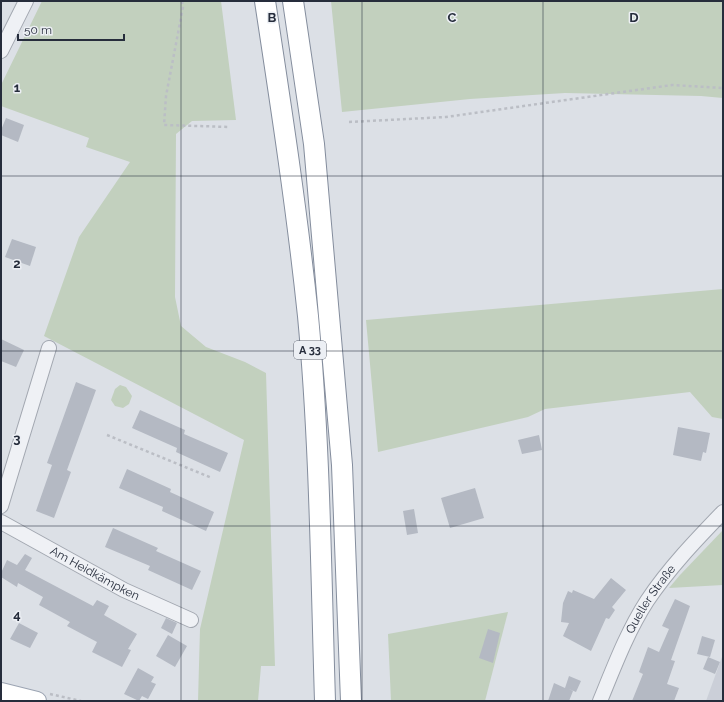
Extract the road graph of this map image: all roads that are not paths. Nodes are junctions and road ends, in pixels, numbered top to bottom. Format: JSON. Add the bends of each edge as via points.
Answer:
{"nodes":[{"id":1,"x":26,"y":1,"type":"edge"},
{"id":2,"x":265,"y":1,"type":"edge"},
{"id":3,"x":293,"y":1,"type":"edge"},
{"id":4,"x":1,"y":51,"type":"edge"},
{"id":5,"x":49,"y":348,"type":"dead end"},
{"id":6,"x":1,"y":506,"type":"edge"},
{"id":7,"x":723,"y":512,"type":"edge"},
{"id":8,"x":1,"y":522,"type":"edge"},
{"id":9,"x":191,"y":620,"type":"dead end"},
{"id":10,"x":1,"y":692,"type":"edge"},
{"id":11,"x":37,"y":701,"type":"edge"},
{"id":12,"x":325,"y":701,"type":"edge"},
{"id":13,"x":351,"y":701,"type":"edge"},
{"id":14,"x":600,"y":701,"type":"edge"}],
"edges":[{"from":1,"to":4,"type":"street"},
{"from":2,"to":12,"type":"highway","number":"A 33","via":[[308,316],[318,471]]},
{"from":3,"to":13,"type":"highway","number":"A 33","via":[[314,144],[342,457]]},
{"from":5,"to":6,"type":"street"},
{"from":7,"to":14,"type":"street","name":"Queller Straße","via":[[673,566],[647,602],[628,635]]},
{"from":8,"to":9,"type":"street","name":"Am Heidkämpken","via":[[124,590]]},
{"from":10,"to":11,"type":"main road"}]}
